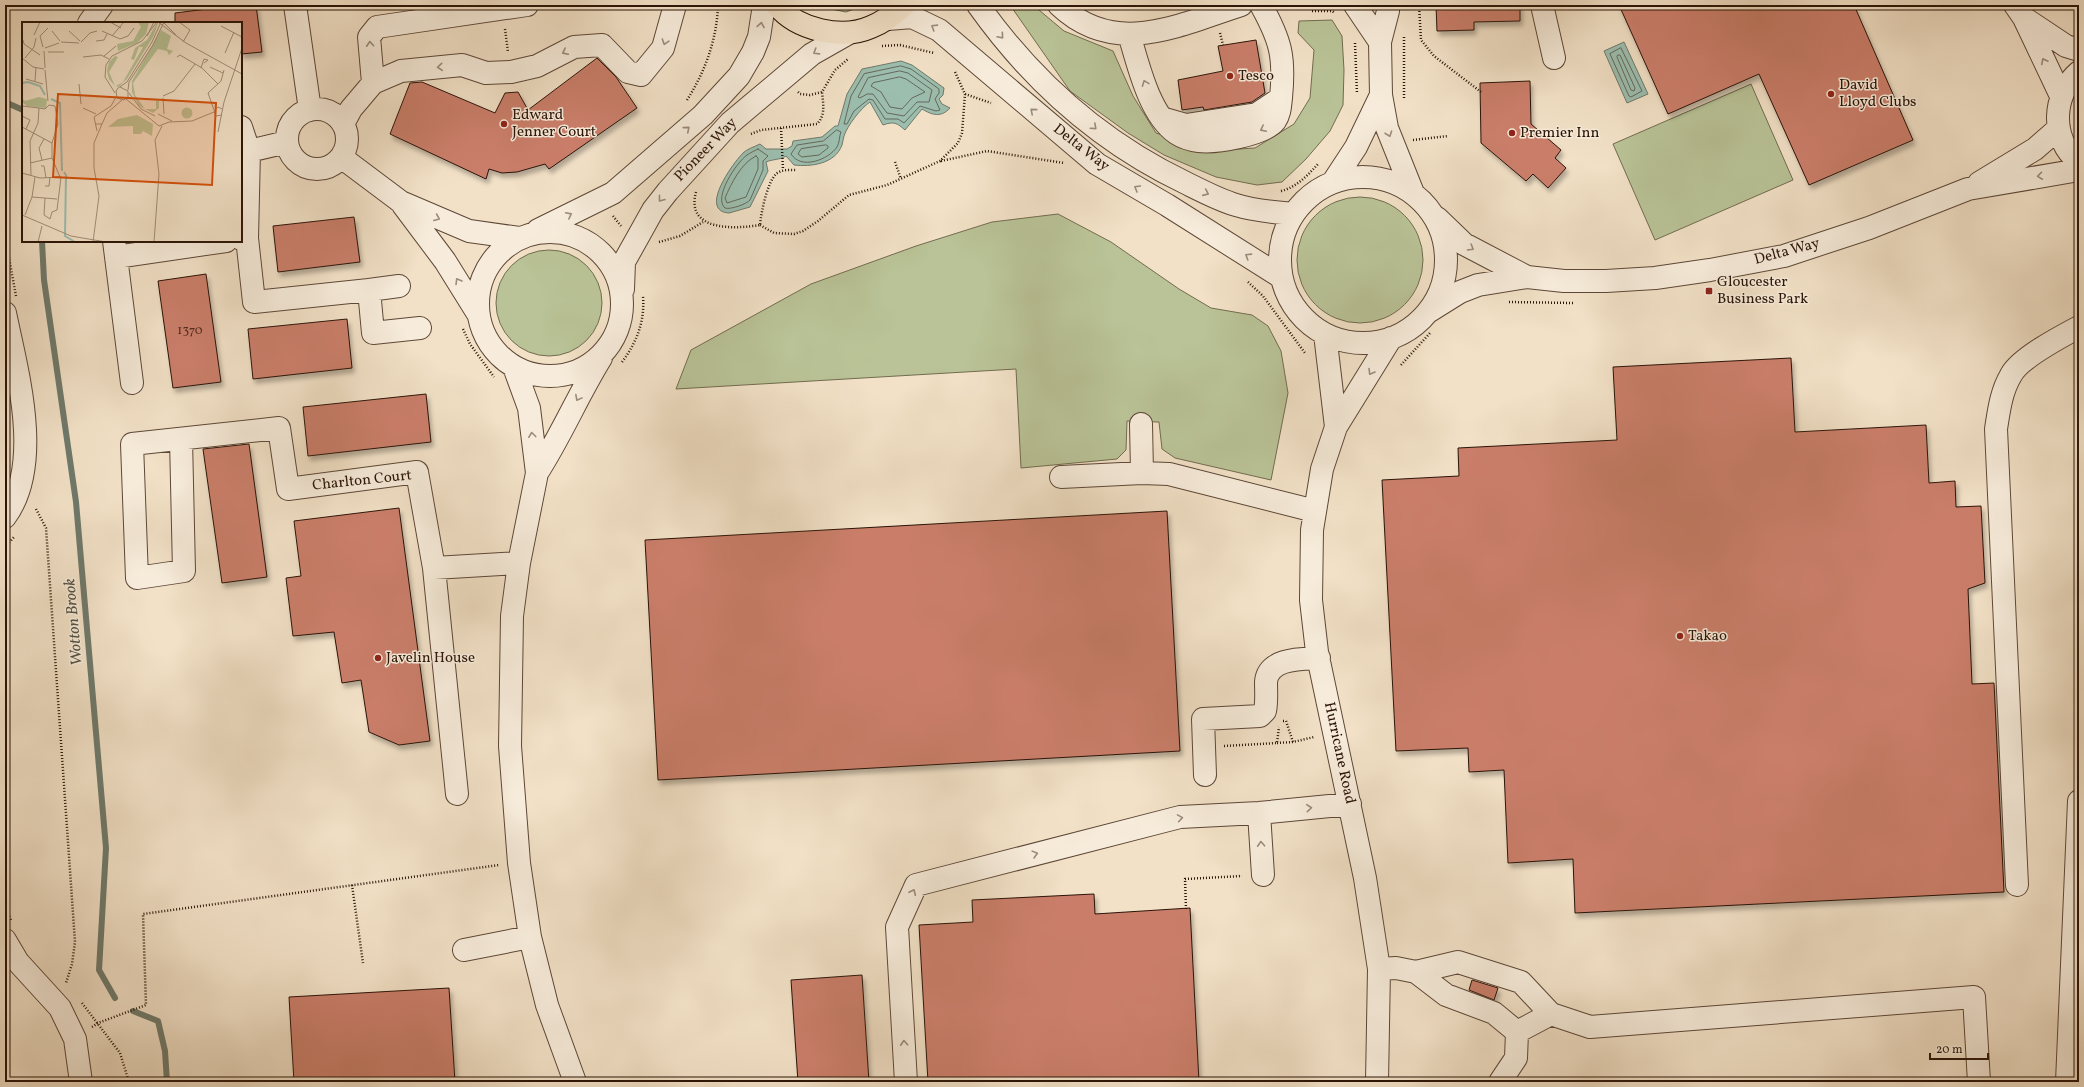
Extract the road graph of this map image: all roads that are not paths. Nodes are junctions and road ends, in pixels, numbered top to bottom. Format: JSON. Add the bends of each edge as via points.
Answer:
{"nodes":[{"id":1,"x":102,"y":5,"type":"edge"},
{"id":2,"x":295,"y":5,"type":"edge"},
{"id":3,"x":527,"y":5,"type":"edge"},
{"id":4,"x":675,"y":5,"type":"edge"},
{"id":5,"x":764,"y":5,"type":"edge"},
{"id":6,"x":777,"y":5,"type":"edge"},
{"id":7,"x":978,"y":5,"type":"edge"},
{"id":8,"x":1059,"y":5,"type":"edge"},
{"id":9,"x":1241,"y":5,"type":"edge"},
{"id":10,"x":1261,"y":5,"type":"edge"},
{"id":11,"x":1388,"y":5,"type":"edge"},
{"id":12,"x":1542,"y":5,"type":"edge"},
{"id":13,"x":1348,"y":10,"type":"edge"},
{"id":14,"x":896,"y":12,"type":"edge"},
{"id":15,"x":2020,"y":12,"type":"edge"},
{"id":16,"x":89,"y":22,"type":"edge"},
{"id":17,"x":849,"y":33,"type":"junction"},
{"id":18,"x":1129,"y":34,"type":"junction"},
{"id":19,"x":1380,"y":42,"type":"junction"},
{"id":20,"x":2079,"y":50,"type":"edge"},
{"id":21,"x":1554,"y":58,"type":"dead end"},
{"id":22,"x":2079,"y":72,"type":"edge"},
{"id":23,"x":373,"y":83,"type":"junction"},
{"id":24,"x":1381,"y":95,"type":"junction"},
{"id":25,"x":2061,"y":96,"type":"junction"},
{"id":26,"x":310,"y":110,"type":"junction"},
{"id":27,"x":343,"y":124,"type":"junction"},
{"id":28,"x":2058,"y":128,"type":"junction"},
{"id":29,"x":242,"y":130,"type":"edge"},
{"id":30,"x":288,"y":142,"type":"junction"},
{"id":31,"x":249,"y":152,"type":"junction"},
{"id":32,"x":341,"y":157,"type":"junction"},
{"id":33,"x":2079,"y":162,"type":"edge"},
{"id":34,"x":2079,"y":170,"type":"edge"},
{"id":35,"x":1333,"y":182,"type":"junction"},
{"id":36,"x":1968,"y":189,"type":"junction"},
{"id":37,"x":1413,"y":193,"type":"junction"},
{"id":38,"x":401,"y":202,"type":"junction"},
{"id":39,"x":1432,"y":213,"type":"junction"},
{"id":40,"x":1293,"y":214,"type":"junction"},
{"id":41,"x":526,"y":235,"type":"junction"},
{"id":42,"x":244,"y":238,"type":"edge"},
{"id":43,"x":212,"y":242,"type":"edge"},
{"id":44,"x":115,"y":249,"type":"edge"},
{"id":45,"x":1281,"y":277,"type":"junction"},
{"id":46,"x":1527,"y":277,"type":"junction"},
{"id":47,"x":399,"y":286,"type":"dead end"},
{"id":48,"x":369,"y":290,"type":"junction"},
{"id":49,"x":623,"y":308,"type":"junction"},
{"id":50,"x":5,"y":313,"type":"edge"},
{"id":51,"x":469,"y":319,"type":"junction"},
{"id":52,"x":1430,"y":321,"type":"junction"},
{"id":53,"x":2079,"y":327,"type":"edge"},
{"id":54,"x":420,"y":328,"type":"dead end"},
{"id":55,"x":1325,"y":334,"type":"junction"},
{"id":56,"x":1391,"y":338,"type":"junction"},
{"id":57,"x":612,"y":359,"type":"junction"},
{"id":58,"x":514,"y":367,"type":"junction"},
{"id":59,"x":132,"y":383,"type":"dead end"},
{"id":60,"x":1141,"y":424,"type":"dead end"},
{"id":61,"x":1336,"y":427,"type":"junction"},
{"id":62,"x":181,"y":439,"type":"junction"},
{"id":63,"x":537,"y":473,"type":"junction"},
{"id":64,"x":1142,"y":473,"type":"junction"},
{"id":65,"x":1061,"y":477,"type":"dead end"},
{"id":66,"x":1315,"y":511,"type":"junction"},
{"id":67,"x":5,"y":517,"type":"edge"},
{"id":68,"x":519,"y":563,"type":"junction"},
{"id":69,"x":434,"y":568,"type":"junction"},
{"id":70,"x":1319,"y":658,"type":"junction"},
{"id":71,"x":1205,"y":765,"type":"road end"},
{"id":72,"x":457,"y":794,"type":"dead end"},
{"id":73,"x":2079,"y":801,"type":"edge"},
{"id":74,"x":1350,"y":804,"type":"junction"},
{"id":75,"x":1260,"y":813,"type":"junction"},
{"id":76,"x":1263,"y":875,"type":"road end"},
{"id":77,"x":2017,"y":885,"type":"dead end"},
{"id":78,"x":530,"y":937,"type":"junction"},
{"id":79,"x":5,"y":940,"type":"edge"},
{"id":80,"x":464,"y":950,"type":"dead end"},
{"id":81,"x":1379,"y":969,"type":"junction"},
{"id":82,"x":1416,"y":972,"type":"junction"},
{"id":83,"x":1551,"y":1014,"type":"junction"},
{"id":84,"x":1517,"y":1032,"type":"junction"},
{"id":85,"x":81,"y":1082,"type":"edge"},
{"id":86,"x":575,"y":1082,"type":"edge"},
{"id":87,"x":906,"y":1082,"type":"edge"},
{"id":88,"x":1378,"y":1082,"type":"edge"},
{"id":89,"x":1500,"y":1082,"type":"edge"},
{"id":90,"x":1979,"y":1082,"type":"edge"},
{"id":91,"x":2067,"y":1082,"type":"edge"}],
"edges":[{"from":1,"to":16,"type":"street"},
{"from":2,"to":26,"type":"street"},
{"from":23,"to":3,"type":"street","one_way":true,"via":[[369,38],[377,27]]},
{"from":4,"to":23,"type":"street","one_way":true,"via":[[664,48],[641,75],[628,72],[602,45],[574,47],[537,66],[511,72],[486,73],[462,65],[401,71]]},
{"from":41,"to":5,"type":"street","name":"Pioneer Way","one_way":true,"via":[[614,192],[703,115],[739,76],[753,52],[759,37]]},
{"from":6,"to":17,"type":"main road","via":[[801,24],[824,31]]},
{"from":7,"to":40,"type":"street","name":"Delta Way","one_way":true,"via":[[998,33],[1041,80],[1101,134],[1157,170],[1214,196],[1236,205]]},
{"from":8,"to":18,"type":"street","via":[[1076,19],[1094,28],[1110,33]]},
{"from":9,"to":18,"type":"street","via":[[1155,32]]},
{"from":10,"to":18,"type":"street","one_way":true,"via":[[1275,29],[1283,60],[1281,98],[1257,114],[1186,125],[1162,118],[1148,93]]},
{"from":11,"to":19,"type":"street"},
{"from":12,"to":21,"type":"street"},
{"from":13,"to":19,"type":"street"},
{"from":14,"to":17,"type":"main road","via":[[870,28]]},
{"from":45,"to":14,"type":"street","name":"Delta Way","one_way":true,"via":[[1097,164],[939,30]]},
{"from":15,"to":20,"type":"street","via":[[2066,46]]},
{"from":25,"to":15,"type":"street","one_way":true},
{"from":17,"to":49,"type":"street","name":"Pioneer Way","one_way":true,"via":[[812,54],[789,76],[730,123],[668,191],[653,210],[624,262]]},
{"from":19,"to":24,"type":"street"},
{"from":22,"to":25,"type":"street","via":[[2071,78]]},
{"from":23,"to":27,"type":"street","via":[[351,109]]},
{"from":24,"to":35,"type":"street","via":[[1359,142]]},
{"from":24,"to":37,"type":"street","one_way":true,"via":[[1387,128]]},
{"from":25,"to":28,"type":"street"},
{"from":26,"to":27,"type":"street","via":[[329,112]]},
{"from":26,"to":30,"type":"street","via":[[295,118],[288,133]]},
{"from":27,"to":32,"type":"street","via":[[347,141]]},
{"from":28,"to":33,"type":"street","via":[[2064,144]]},
{"from":28,"to":36,"type":"street","name":"Delta Way","via":[[2034,149]]},
{"from":29,"to":31,"type":"street"},
{"from":30,"to":31,"type":"street"},
{"from":30,"to":32,"type":"street","via":[[294,158],[309,168],[327,167]]},
{"from":31,"to":42,"type":"street"},
{"from":32,"to":38,"type":"street"},
{"from":34,"to":36,"type":"street","name":"Delta Way","one_way":true},
{"from":35,"to":37,"type":"street","via":[[1360,177],[1388,180]]},
{"from":35,"to":40,"type":"street","via":[[1311,195]]},
{"from":36,"to":46,"type":"street","name":"Delta Way","via":[[1869,228],[1784,256],[1655,278],[1564,281]]},
{"from":37,"to":39,"type":"street","name":"Delta Way"},
{"from":38,"to":41,"type":"street","one_way":true,"via":[[469,231]]},
{"from":51,"to":38,"type":"street","one_way":true,"via":[[445,261]]},
{"from":39,"to":46,"type":"street","name":"Delta Way","one_way":true,"via":[[1464,244]]},
{"from":39,"to":52,"type":"street","via":[[1443,237],[1446,263],[1441,289]]},
{"from":40,"to":45,"type":"street","via":[[1284,234],[1280,255]]},
{"from":41,"to":49,"type":"street","via":[[551,231],[567,233],[597,248],[617,275],[622,291]]},
{"from":41,"to":51,"type":"street","name":"Pioneer Way","via":[[500,251],[486,269]]},
{"from":42,"to":48,"type":"street","via":[[254,302]]},
{"from":43,"to":44,"type":"street"},
{"from":44,"to":59,"type":"street"},
{"from":45,"to":55,"type":"street","via":[[1290,300],[1304,319]]},
{"from":46,"to":52,"type":"street","name":"Delta Way","via":[[1478,285],[1460,292]]},
{"from":47,"to":48,"type":"street"},
{"from":48,"to":54,"type":"street","via":[[373,333]]},
{"from":49,"to":57,"type":"street"},
{"from":50,"to":67,"type":"street","via":[[22,394],[25,424],[24,467],[14,506]]},
{"from":51,"to":58,"type":"street","via":[[482,331],[500,358]]},
{"from":52,"to":56,"type":"street"},
{"from":53,"to":77,"type":"street","via":[[2053,333],[2011,373],[2002,394],[1996,429]]},
{"from":55,"to":56,"type":"street","via":[[1346,342],[1369,343]]},
{"from":55,"to":61,"type":"street","name":"Hurricane Road"},
{"from":56,"to":61,"type":"street","name":"Hurricane Road","one_way":true},
{"from":57,"to":58,"type":"street","via":[[552,376],[532,374]]},
{"from":57,"to":63,"type":"street","one_way":true,"via":[[584,386],[555,446]]},
{"from":63,"to":58,"type":"street","one_way":true,"via":[[529,408]]},
{"from":60,"to":64,"type":"street"},
{"from":61,"to":66,"type":"street","name":"Hurricane Road","via":[[1322,469]]},
{"from":62,"to":62,"type":"street","name":"Charlton Court","via":[[184,571],[137,578],[132,444]]},
{"from":62,"to":69,"type":"street","name":"Charlton Court","via":[[279,428],[288,489],[417,472]]},
{"from":63,"to":68,"type":"street"},
{"from":64,"to":65,"type":"street"},
{"from":64,"to":66,"type":"street","via":[[1169,474]]},
{"from":66,"to":70,"type":"street","name":"Hurricane Road","via":[[1312,530],[1312,600]]},
{"from":68,"to":69,"type":"street"},
{"from":68,"to":78,"type":"street","via":[[512,616],[510,746],[519,863]]},
{"from":69,"to":72,"type":"street"},
{"from":70,"to":71,"type":"street","via":[[1287,661],[1272,668],[1266,680],[1265,711],[1260,716],[1203,719]]},
{"from":70,"to":74,"type":"street","name":"Hurricane Road"},
{"from":73,"to":91,"type":"street"},
{"from":75,"to":74,"type":"street","one_way":true},
{"from":74,"to":81,"type":"street","name":"Hurricane Road","via":[[1366,878]]},
{"from":76,"to":75,"type":"street","one_way":true},
{"from":87,"to":75,"type":"street","one_way":true,"via":[[897,927],[916,885],[1180,817]]},
{"from":78,"to":80,"type":"street"},
{"from":78,"to":86,"type":"street","via":[[547,1005]]},
{"from":79,"to":85,"type":"street","via":[[18,962],[60,1008],[75,1039]]},
{"from":81,"to":82,"type":"street","via":[[1396,968]]},
{"from":81,"to":88,"type":"street","name":"Hurricane Road"},
{"from":82,"to":83,"type":"street","via":[[1458,962],[1521,982]]},
{"from":82,"to":84,"type":"street","via":[[1446,995],[1494,1013]]},
{"from":83,"to":84,"type":"street"},
{"from":83,"to":90,"type":"street","via":[[1590,1027],[1974,997]]},
{"from":84,"to":89,"type":"street","via":[[1516,1058]]}]}
